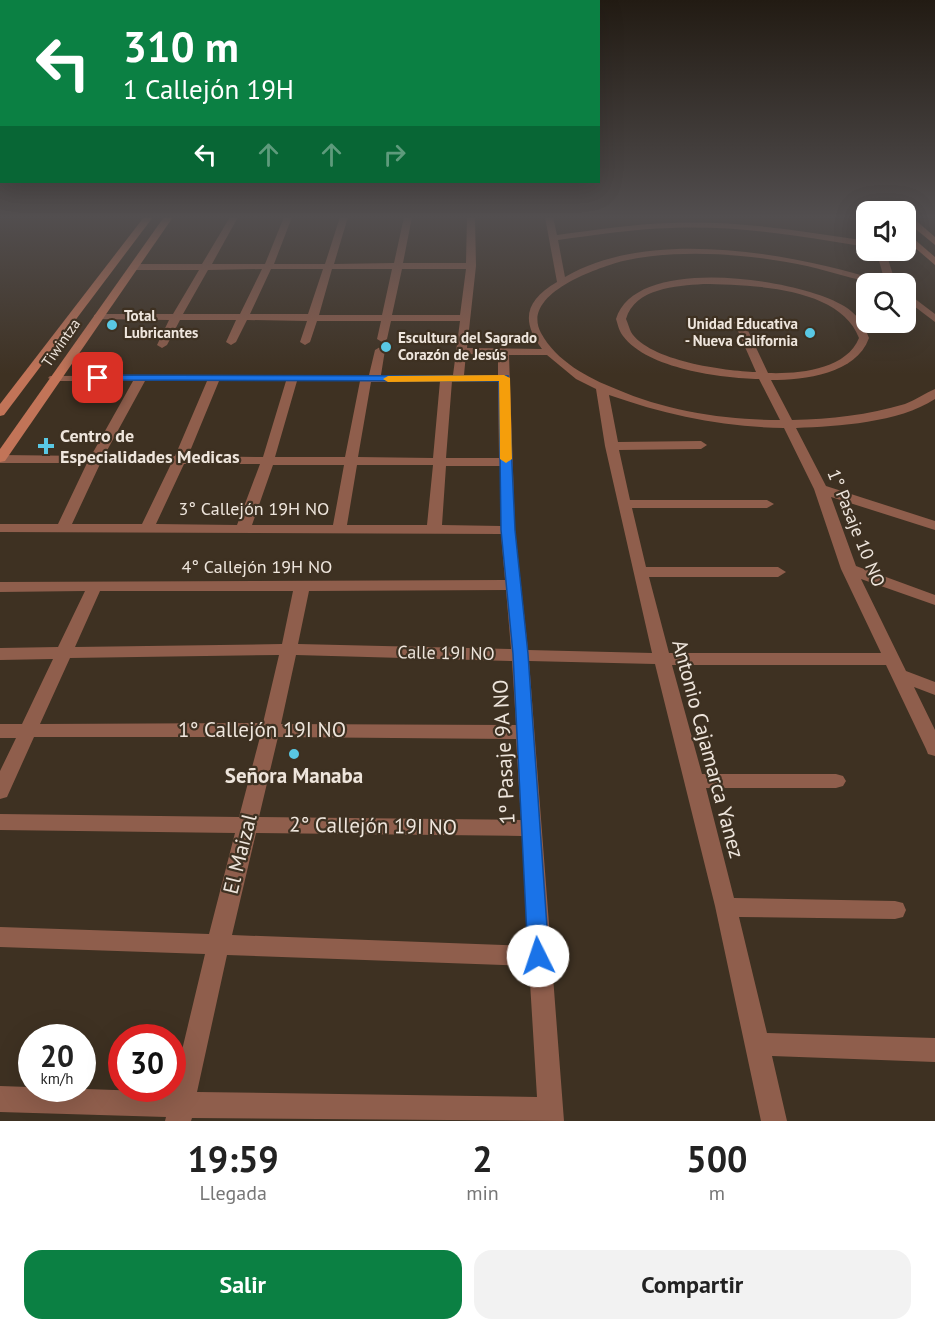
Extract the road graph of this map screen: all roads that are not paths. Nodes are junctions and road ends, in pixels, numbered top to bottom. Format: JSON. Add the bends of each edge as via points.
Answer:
{"nodes":[{"id":1,"x":110,"y":269,"type":"edge"},
{"id":2,"x":132,"y":269,"type":"edge"},
{"id":3,"x":206,"y":269,"type":"edge"},
{"id":4,"x":267,"y":269,"type":"edge"},
{"id":5,"x":329,"y":269,"type":"edge"},
{"id":6,"x":396,"y":269,"type":"edge"},
{"id":7,"x":471,"y":269,"type":"edge"},
{"id":8,"x":559,"y":269,"type":"edge"},
{"id":9,"x":587,"y":269,"type":"edge"},
{"id":10,"x":561,"y":281,"type":"junction"},
{"id":11,"x":916,"y":303,"type":"edge"},
{"id":12,"x":98,"y":317,"type":"junction"},
{"id":13,"x":241,"y":317,"type":"junction"},
{"id":14,"x":175,"y":318,"type":"junction"},
{"id":15,"x":312,"y":318,"type":"junction"},
{"id":16,"x":386,"y":318,"type":"junction"},
{"id":17,"x":464,"y":318,"type":"junction"},
{"id":18,"x":935,"y":319,"type":"edge"},
{"id":19,"x":739,"y":322,"type":"dead end"},
{"id":20,"x":231,"y":342,"type":"dead end"},
{"id":21,"x":305,"y":342,"type":"dead end"},
{"id":22,"x":162,"y":345,"type":"dead end"},
{"id":23,"x":461,"y":351,"type":"junction"},
{"id":24,"x":503,"y":351,"type":"junction"},
{"id":25,"x":547,"y":352,"type":"junction"},
{"id":26,"x":764,"y":377,"type":"junction"},
{"id":27,"x":54,"y":378,"type":"junction"},
{"id":28,"x":141,"y":378,"type":"junction"},
{"id":29,"x":504,"y":378,"type":"junction"},
{"id":30,"x":214,"y":379,"type":"junction"},
{"id":31,"x":292,"y":379,"type":"junction"},
{"id":32,"x":370,"y":379,"type":"junction"},
{"id":33,"x":452,"y":379,"type":"junction"},
{"id":34,"x":602,"y":388,"type":"junction"},
{"id":35,"x":935,"y":393,"type":"edge"},
{"id":36,"x":0,"y":412,"type":"edge"},
{"id":37,"x":789,"y":425,"type":"junction"},
{"id":38,"x":701,"y":445,"type":"dead end"},
{"id":39,"x":611,"y":446,"type":"junction"},
{"id":40,"x":0,"y":458,"type":"edge"},
{"id":41,"x":180,"y":459,"type":"junction"},
{"id":42,"x":95,"y":460,"type":"junction"},
{"id":43,"x":268,"y":460,"type":"junction"},
{"id":44,"x":350,"y":461,"type":"junction"},
{"id":45,"x":439,"y":462,"type":"junction"},
{"id":46,"x":506,"y":462,"type":"junction"},
{"id":47,"x":821,"y":489,"type":"junction"},
{"id":48,"x":624,"y":504,"type":"junction"},
{"id":49,"x":767,"y":504,"type":"dead end"},
{"id":50,"x":935,"y":526,"type":"edge"},
{"id":51,"x":0,"y":528,"type":"edge"},
{"id":52,"x":63,"y":528,"type":"junction"},
{"id":53,"x":147,"y":528,"type":"junction"},
{"id":54,"x":243,"y":529,"type":"junction"},
{"id":55,"x":339,"y":530,"type":"junction"},
{"id":56,"x":434,"y":530,"type":"junction"},
{"id":57,"x":508,"y":530,"type":"junction"},
{"id":58,"x":849,"y":569,"type":"junction"},
{"id":59,"x":641,"y":572,"type":"junction"},
{"id":60,"x":778,"y":572,"type":"dead end"},
{"id":61,"x":514,"y":585,"type":"junction"},
{"id":62,"x":95,"y":586,"type":"junction"},
{"id":63,"x":302,"y":586,"type":"junction"},
{"id":64,"x":0,"y":587,"type":"edge"},
{"id":65,"x":935,"y":600,"type":"edge"},
{"id":66,"x":290,"y":649,"type":"junction"},
{"id":67,"x":66,"y":652,"type":"junction"},
{"id":68,"x":0,"y":654,"type":"edge"},
{"id":69,"x":520,"y":654,"type":"junction"},
{"id":70,"x":661,"y":659,"type":"junction"},
{"id":71,"x":892,"y":659,"type":"junction"},
{"id":72,"x":900,"y":675,"type":"junction"},
{"id":73,"x":935,"y":689,"type":"edge"},
{"id":74,"x":272,"y":729,"type":"junction"},
{"id":75,"x":0,"y":731,"type":"edge"},
{"id":76,"x":29,"y":731,"type":"junction"},
{"id":77,"x":525,"y":732,"type":"junction"},
{"id":78,"x":935,"y":749,"type":"edge"},
{"id":79,"x":694,"y":781,"type":"junction"},
{"id":80,"x":836,"y":781,"type":"dead end"},
{"id":81,"x":0,"y":792,"type":"edge"},
{"id":82,"x":0,"y":822,"type":"edge"},
{"id":83,"x":247,"y":824,"type":"junction"},
{"id":84,"x":531,"y":828,"type":"junction"},
{"id":85,"x":725,"y":907,"type":"junction"},
{"id":86,"x":895,"y":910,"type":"dead end"},
{"id":87,"x":0,"y":937,"type":"edge"},
{"id":88,"x":218,"y":945,"type":"junction"},
{"id":89,"x":538,"y":956,"type":"junction"},
{"id":90,"x":758,"y":1044,"type":"junction"},
{"id":91,"x":935,"y":1050,"type":"edge"},
{"id":92,"x":0,"y":1099,"type":"edge"},
{"id":93,"x":180,"y":1113,"type":"edge"},
{"id":94,"x":551,"y":1116,"type":"edge"},
{"id":95,"x":774,"y":1121,"type":"edge"}],
"edges":[{"from":1,"to":36,"type":"street","name":"Tiwintza"},
{"from":2,"to":12,"type":"street","name":"Tiwintza"},
{"from":3,"to":14,"type":"street"},
{"from":4,"to":13,"type":"street"},
{"from":5,"to":15,"type":"street"},
{"from":6,"to":16,"type":"street"},
{"from":7,"to":17,"type":"street"},
{"from":8,"to":10,"type":"street"},
{"from":9,"to":10,"type":"street"},
{"from":10,"to":25,"type":"street","via":[[543,295],[534,312],[535,332]]},
{"from":11,"to":18,"type":"street"},
{"from":12,"to":14,"type":"street"},
{"from":12,"to":27,"type":"street","name":"Tiwintza"},
{"from":13,"to":14,"type":"street"},
{"from":13,"to":15,"type":"street"},
{"from":13,"to":20,"type":"street"},
{"from":14,"to":22,"type":"street"},
{"from":15,"to":16,"type":"street"},
{"from":15,"to":21,"type":"street"},
{"from":16,"to":17,"type":"street"},
{"from":16,"to":32,"type":"street"},
{"from":17,"to":23,"type":"street"},
{"from":19,"to":26,"type":"street","name":"1° Pasaje 10 NO"},
{"from":23,"to":24,"type":"street"},
{"from":23,"to":33,"type":"street"},
{"from":24,"to":25,"type":"street"},
{"from":24,"to":29,"type":"street","name":"1º Pasaje 9A NO"},
{"from":25,"to":34,"type":"street","via":[[569,370]]},
{"from":26,"to":26,"type":"street","via":[[805,375],[838,366],[858,353],[864,338],[857,322],[838,307],[809,294],[739,281],[670,285],[644,293],[627,305],[621,319],[627,335],[648,351],[720,374]]},
{"from":26,"to":37,"type":"street","name":"1° Pasaje 10 NO"},
{"from":27,"to":28,"type":"street"},
{"from":27,"to":40,"type":"street","name":"Tiwintza"},
{"from":28,"to":30,"type":"street"},
{"from":28,"to":42,"type":"street"},
{"from":29,"to":33,"type":"street"},
{"from":29,"to":46,"type":"street","name":"1º Pasaje 9A NO"},
{"from":30,"to":31,"type":"street"},
{"from":30,"to":41,"type":"street"},
{"from":31,"to":32,"type":"street"},
{"from":31,"to":43,"type":"street"},
{"from":32,"to":33,"type":"street"},
{"from":32,"to":44,"type":"street"},
{"from":33,"to":45,"type":"street"},
{"from":34,"to":37,"type":"street","via":[[656,407],[721,420]]},
{"from":34,"to":39,"type":"street","name":"Antonio Cajamarca Yanez"},
{"from":35,"to":37,"type":"street","via":[[927,401],[868,419]]},
{"from":37,"to":47,"type":"street","name":"1° Pasaje 10 NO"},
{"from":38,"to":39,"type":"street"},
{"from":39,"to":48,"type":"street","name":"Antonio Cajamarca Yanez"},
{"from":40,"to":42,"type":"street"},
{"from":41,"to":42,"type":"street"},
{"from":41,"to":43,"type":"street"},
{"from":41,"to":53,"type":"street"},
{"from":42,"to":52,"type":"street"},
{"from":43,"to":44,"type":"street"},
{"from":43,"to":54,"type":"street"},
{"from":44,"to":45,"type":"street"},
{"from":44,"to":55,"type":"street"},
{"from":45,"to":46,"type":"street"},
{"from":45,"to":56,"type":"street"},
{"from":46,"to":57,"type":"street","name":"1º Pasaje 9A NO"},
{"from":47,"to":50,"type":"street"},
{"from":47,"to":58,"type":"street","name":"1° Pasaje 10 NO"},
{"from":48,"to":49,"type":"street"},
{"from":48,"to":59,"type":"street","name":"Antonio Cajamarca Yanez"},
{"from":51,"to":52,"type":"street","name":"3° Callejón 19H NO"},
{"from":52,"to":53,"type":"street","name":"3° Callejón 19H NO"},
{"from":53,"to":54,"type":"street","name":"3° Callejón 19H NO"},
{"from":54,"to":55,"type":"street","name":"3° Callejón 19H NO"},
{"from":55,"to":56,"type":"street","name":"3° Callejón 19H NO"},
{"from":56,"to":57,"type":"street","name":"3° Callejón 19H NO"},
{"from":57,"to":61,"type":"street","name":"1º Pasaje 9A NO"},
{"from":58,"to":65,"type":"street"},
{"from":58,"to":71,"type":"street","name":"1° Pasaje 10 NO"},
{"from":59,"to":60,"type":"street"},
{"from":59,"to":70,"type":"street","name":"Antonio Cajamarca Yanez"},
{"from":61,"to":63,"type":"street","name":"4° Callejón 19H NO"},
{"from":61,"to":69,"type":"street","name":"1º Pasaje 9A NO"},
{"from":62,"to":63,"type":"street","name":"4° Callejón 19H NO"},
{"from":62,"to":64,"type":"street","name":"4° Callejón 19H NO"},
{"from":62,"to":67,"type":"street"},
{"from":63,"to":66,"type":"street","name":"El Maizal"},
{"from":66,"to":67,"type":"street","name":"Calle 19I NO"},
{"from":66,"to":69,"type":"street","name":"Calle 19I NO"},
{"from":66,"to":74,"type":"street","name":"El Maizal"},
{"from":67,"to":68,"type":"street","name":"Calle 19I NO"},
{"from":67,"to":76,"type":"street"},
{"from":69,"to":70,"type":"street","name":"Calle 19I NO"},
{"from":69,"to":77,"type":"street","name":"1º Pasaje 9A NO"},
{"from":70,"to":71,"type":"street","name":"Calle 19I NO"},
{"from":70,"to":79,"type":"street","name":"Antonio Cajamarca Yanez"},
{"from":71,"to":72,"type":"street","name":"1° Pasaje 10 NO"},
{"from":72,"to":73,"type":"street"},
{"from":72,"to":78,"type":"street","name":"1° Pasaje 10 NO"},
{"from":74,"to":76,"type":"street","name":"1° Callejón 19I NO"},
{"from":74,"to":77,"type":"street","name":"1° Callejón 19I NO"},
{"from":74,"to":83,"type":"street","name":"El Maizal"},
{"from":75,"to":76,"type":"street","name":"1° Callejón 19I NO"},
{"from":76,"to":81,"type":"street"},
{"from":77,"to":84,"type":"street","name":"1º Pasaje 9A NO"},
{"from":79,"to":80,"type":"street"},
{"from":79,"to":85,"type":"street","name":"Antonio Cajamarca Yanez"},
{"from":82,"to":83,"type":"street","name":"2° Callejón 19I NO"},
{"from":83,"to":84,"type":"street","name":"2° Callejón 19I NO"},
{"from":83,"to":88,"type":"street","name":"El Maizal"},
{"from":84,"to":89,"type":"street","name":"1º Pasaje 9A NO"},
{"from":85,"to":86,"type":"street"},
{"from":85,"to":90,"type":"street","name":"Antonio Cajamarca Yanez"},
{"from":87,"to":88,"type":"street"},
{"from":88,"to":89,"type":"street"},
{"from":88,"to":93,"type":"street","name":"El Maizal"},
{"from":89,"to":94,"type":"street","name":"1º Pasaje 9A NO"},
{"from":90,"to":91,"type":"street"},
{"from":90,"to":95,"type":"street","name":"Antonio Cajamarca Yanez"},
{"from":92,"to":93,"type":"street"},
{"from":93,"to":94,"type":"street"}]}
